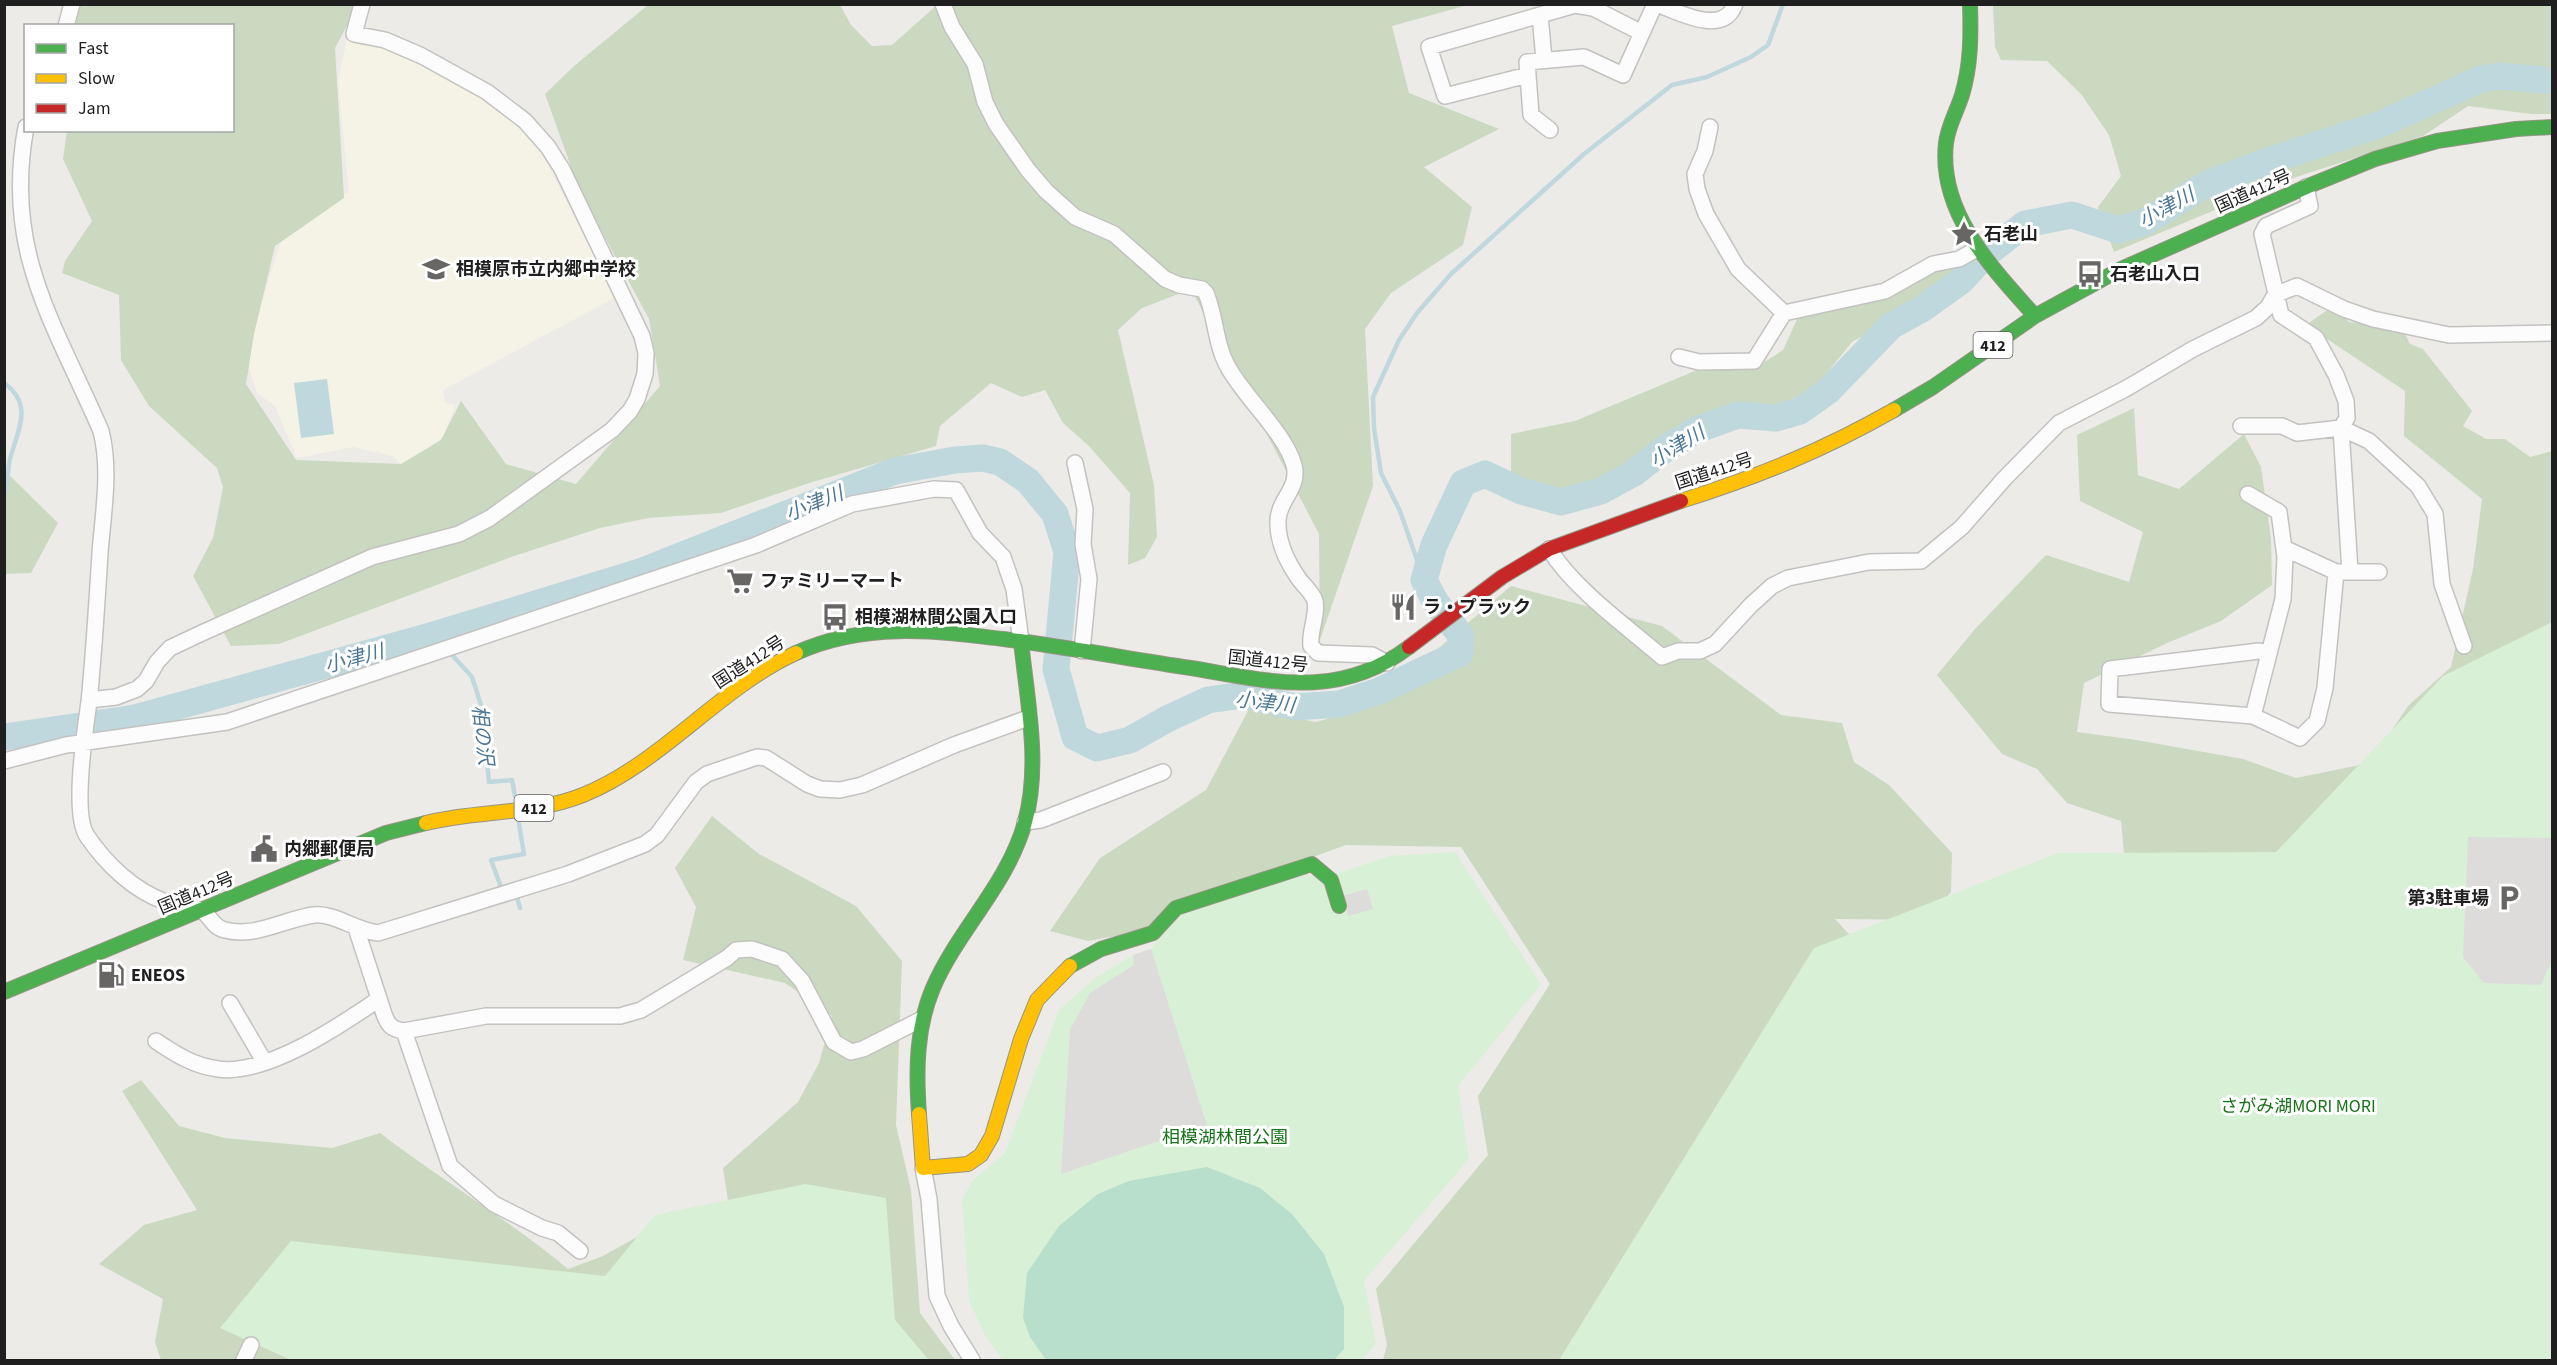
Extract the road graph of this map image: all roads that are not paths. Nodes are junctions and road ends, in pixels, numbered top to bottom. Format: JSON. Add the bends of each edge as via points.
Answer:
{"nodes":[{"id":1,"x":72,"y":4,"type":"edge"},
{"id":2,"x":362,"y":4,"type":"edge"},
{"id":3,"x":943,"y":4,"type":"edge"},
{"id":4,"x":1656,"y":4,"type":"edge"},
{"id":5,"x":1735,"y":4,"type":"edge"},
{"id":6,"x":1970,"y":4,"type":"edge"},
{"id":7,"x":1540,"y":15,"type":"junction"},
{"id":8,"x":67,"y":24,"type":"edge"},
{"id":9,"x":1642,"y":33,"type":"junction"},
{"id":10,"x":1544,"y":60,"type":"junction"},
{"id":11,"x":1528,"y":75,"type":"junction"},
{"id":12,"x":1710,"y":127,"type":"dead end"},
{"id":13,"x":2553,"y":127,"type":"edge"},
{"id":14,"x":1550,"y":130,"type":"dead end"},
{"id":15,"x":26,"y":132,"type":"edge"},
{"id":16,"x":2306,"y":187,"type":"junction"},
{"id":17,"x":1979,"y":250,"type":"junction"},
{"id":18,"x":2275,"y":295,"type":"junction"},
{"id":19,"x":1784,"y":314,"type":"junction"},
{"id":20,"x":2035,"y":316,"type":"junction"},
{"id":21,"x":2553,"y":333,"type":"edge"},
{"id":22,"x":1679,"y":357,"type":"dead end"},
{"id":23,"x":2241,"y":426,"type":"dead end"},
{"id":24,"x":2341,"y":428,"type":"junction"},
{"id":25,"x":1076,"y":463,"type":"dead end"},
{"id":26,"x":2248,"y":494,"type":"dead end"},
{"id":27,"x":2284,"y":548,"type":"junction"},
{"id":28,"x":1549,"y":549,"type":"junction"},
{"id":29,"x":2343,"y":572,"type":"junction"},
{"id":30,"x":2379,"y":572,"type":"dead end"},
{"id":31,"x":1021,"y":641,"type":"junction"},
{"id":32,"x":2464,"y":646,"type":"dead end"},
{"id":33,"x":1078,"y":650,"type":"junction"},
{"id":34,"x":2269,"y":653,"type":"junction"},
{"id":35,"x":1387,"y":663,"type":"junction"},
{"id":36,"x":89,"y":700,"type":"junction"},
{"id":37,"x":2253,"y":716,"type":"junction"},
{"id":38,"x":1028,"y":718,"type":"junction"},
{"id":39,"x":84,"y":743,"type":"junction"},
{"id":40,"x":4,"y":761,"type":"edge"},
{"id":41,"x":1162,"y":772,"type":"dead end"},
{"id":42,"x":1025,"y":822,"type":"junction"},
{"id":43,"x":1339,"y":906,"type":"dead end"},
{"id":44,"x":202,"y":911,"type":"junction"},
{"id":45,"x":356,"y":928,"type":"junction"},
{"id":46,"x":4,"y":992,"type":"edge"},
{"id":47,"x":379,"y":999,"type":"junction"},
{"id":48,"x":230,"y":1004,"type":"dead end"},
{"id":49,"x":922,"y":1019,"type":"junction"},
{"id":50,"x":404,"y":1031,"type":"junction"},
{"id":51,"x":156,"y":1041,"type":"dead end"},
{"id":52,"x":264,"y":1061,"type":"junction"},
{"id":53,"x":923,"y":1168,"type":"junction"},
{"id":54,"x":580,"y":1251,"type":"dead end"},
{"id":55,"x":251,"y":1345,"type":"dead end"},
{"id":56,"x":244,"y":1360,"type":"edge"},
{"id":57,"x":972,"y":1360,"type":"edge"}],
"edges":[{"from":1,"to":8,"type":"street"},
{"from":2,"to":36,"type":"street","via":[[354,34],[402,46],[487,92],[525,121],[548,147],[568,180],[642,336],[646,364],[637,399],[612,430],[475,527],[449,538],[372,557],[204,632],[170,648],[137,689],[116,697]]},
{"from":3,"to":35,"type":"street","via":[[975,64],[985,102],[996,124],[1046,191],[1075,217],[1114,234],[1165,279],[1206,293],[1226,363],[1285,445],[1294,464],[1295,483],[1279,512],[1278,530],[1291,566],[1314,599],[1311,646],[1318,652],[1372,655]]},
{"from":4,"to":5,"type":"street","via":[[1707,22],[1724,19]]},
{"from":4,"to":9,"type":"street"},
{"from":6,"to":17,"type":"main road","via":[[1969,63],[1946,142],[1946,165],[1960,219]]},
{"from":7,"to":9,"type":"street","via":[[1575,5],[1593,8]]},
{"from":7,"to":10,"type":"street"},
{"from":7,"to":11,"type":"street","via":[[1429,47],[1445,96]]},
{"from":9,"to":10,"type":"street","via":[[1623,75],[1584,57]]},
{"from":10,"to":11,"type":"street","via":[[1527,62]]},
{"from":11,"to":14,"type":"street","via":[[1531,115]]},
{"from":12,"to":19,"type":"street","via":[[1695,174],[1706,214],[1738,269]]},
{"from":13,"to":16,"type":"main road","name":"国道412号","number":"412","via":[[2437,141],[2375,159]]},
{"from":15,"to":36,"type":"street","via":[[20,207],[26,251],[39,292],[101,431],[104,446],[104,505]]},
{"from":16,"to":18,"type":"street","via":[[2310,206],[2266,226],[2262,234]]},
{"from":16,"to":20,"type":"main road","name":"国道412号","number":"412","via":[[2121,269]]},
{"from":17,"to":19,"type":"street","via":[[1933,264],[1885,291]]},
{"from":17,"to":20,"type":"main road"},
{"from":18,"to":21,"type":"street","via":[[2297,286],[2373,319],[2449,335]]},
{"from":18,"to":24,"type":"street","via":[[2281,315],[2316,338],[2336,375],[2346,401],[2347,418]]},
{"from":18,"to":28,"type":"street","via":[[2256,318],[2059,423],[1962,527],[1921,561],[1869,561],[1788,578],[1772,586],[1715,644],[1700,651],[1678,651],[1662,657],[1590,595]]},
{"from":19,"to":22,"type":"street","via":[[1754,360],[1700,362]]},
{"from":20,"to":28,"type":"main road","name":"国道412号","number":"412","via":[[1933,387],[1808,456]]},
{"from":23,"to":24,"type":"street","via":[[2282,426],[2297,433]]},
{"from":24,"to":29,"type":"street"},
{"from":24,"to":32,"type":"street","via":[[2369,441],[2418,486],[2435,514],[2442,584]]},
{"from":25,"to":33,"type":"street","via":[[1085,509],[1083,544],[1089,579]]},
{"from":26,"to":27,"type":"street","via":[[2279,512]]},
{"from":27,"to":29,"type":"street"},
{"from":27,"to":34,"type":"street","via":[[2283,599]]},
{"from":28,"to":35,"type":"main road","name":"国道412号","number":"412","via":[[1502,577]]},
{"from":29,"to":30,"type":"street"},
{"from":29,"to":37,"type":"street","via":[[2316,721],[2300,738]]},
{"from":31,"to":33,"type":"main road","name":"国道412号","number":"412"},
{"from":31,"to":38,"type":"main road"},
{"from":31,"to":39,"type":"street","via":[[1014,589],[1003,557],[980,533],[956,490],[934,489],[852,504],[756,545],[227,722]]},
{"from":31,"to":44,"type":"main road","name":"国道412号","number":"412","via":[[893,630],[862,633],[808,647],[766,669],[632,768],[583,795],[536,808],[447,818],[386,833]]},
{"from":33,"to":35,"type":"main road","name":"国道412号","number":"412","via":[[1289,684],[1347,678]]},
{"from":34,"to":37,"type":"street"},
{"from":34,"to":37,"type":"street","via":[[2110,669],[2109,704]]},
{"from":36,"to":39,"type":"street"},
{"from":38,"to":42,"type":"main road","via":[[1031,772]]},
{"from":38,"to":45,"type":"street","via":[[840,790],[807,784],[766,758],[757,757],[707,774],[696,782],[657,835],[645,844],[568,874],[378,933]]},
{"from":39,"to":40,"type":"street"},
{"from":39,"to":44,"type":"street","via":[[81,813],[86,835],[131,883],[166,902]]},
{"from":41,"to":42,"type":"street","via":[[1041,820]]},
{"from":42,"to":49,"type":"main road","via":[[1012,856],[931,990]]},
{"from":43,"to":53,"type":"main road","via":[[1331,880],[1312,864],[1176,908],[1153,933],[1101,949],[1065,969],[1037,1000],[992,1136],[981,1155],[968,1164]]},
{"from":44,"to":45,"type":"street","via":[[216,927],[236,932],[315,915],[337,918]]},
{"from":44,"to":46,"type":"main road","name":"国道412号","number":"412"},
{"from":45,"to":47,"type":"street"},
{"from":47,"to":50,"type":"street","via":[[389,1025]]},
{"from":47,"to":52,"type":"street","via":[[325,1036]]},
{"from":48,"to":52,"type":"street"},
{"from":49,"to":50,"type":"street","via":[[850,1052],[834,1042],[802,981],[782,959],[752,949],[736,950],[641,1010],[620,1016],[486,1016]]},
{"from":49,"to":53,"type":"main road","via":[[918,1060]]},
{"from":50,"to":54,"type":"street","via":[[450,1166],[494,1204],[558,1233]]},
{"from":51,"to":52,"type":"street","via":[[195,1064],[219,1070]]},
{"from":53,"to":57,"type":"street","via":[[937,1296]]},
{"from":55,"to":56,"type":"street"}]}
